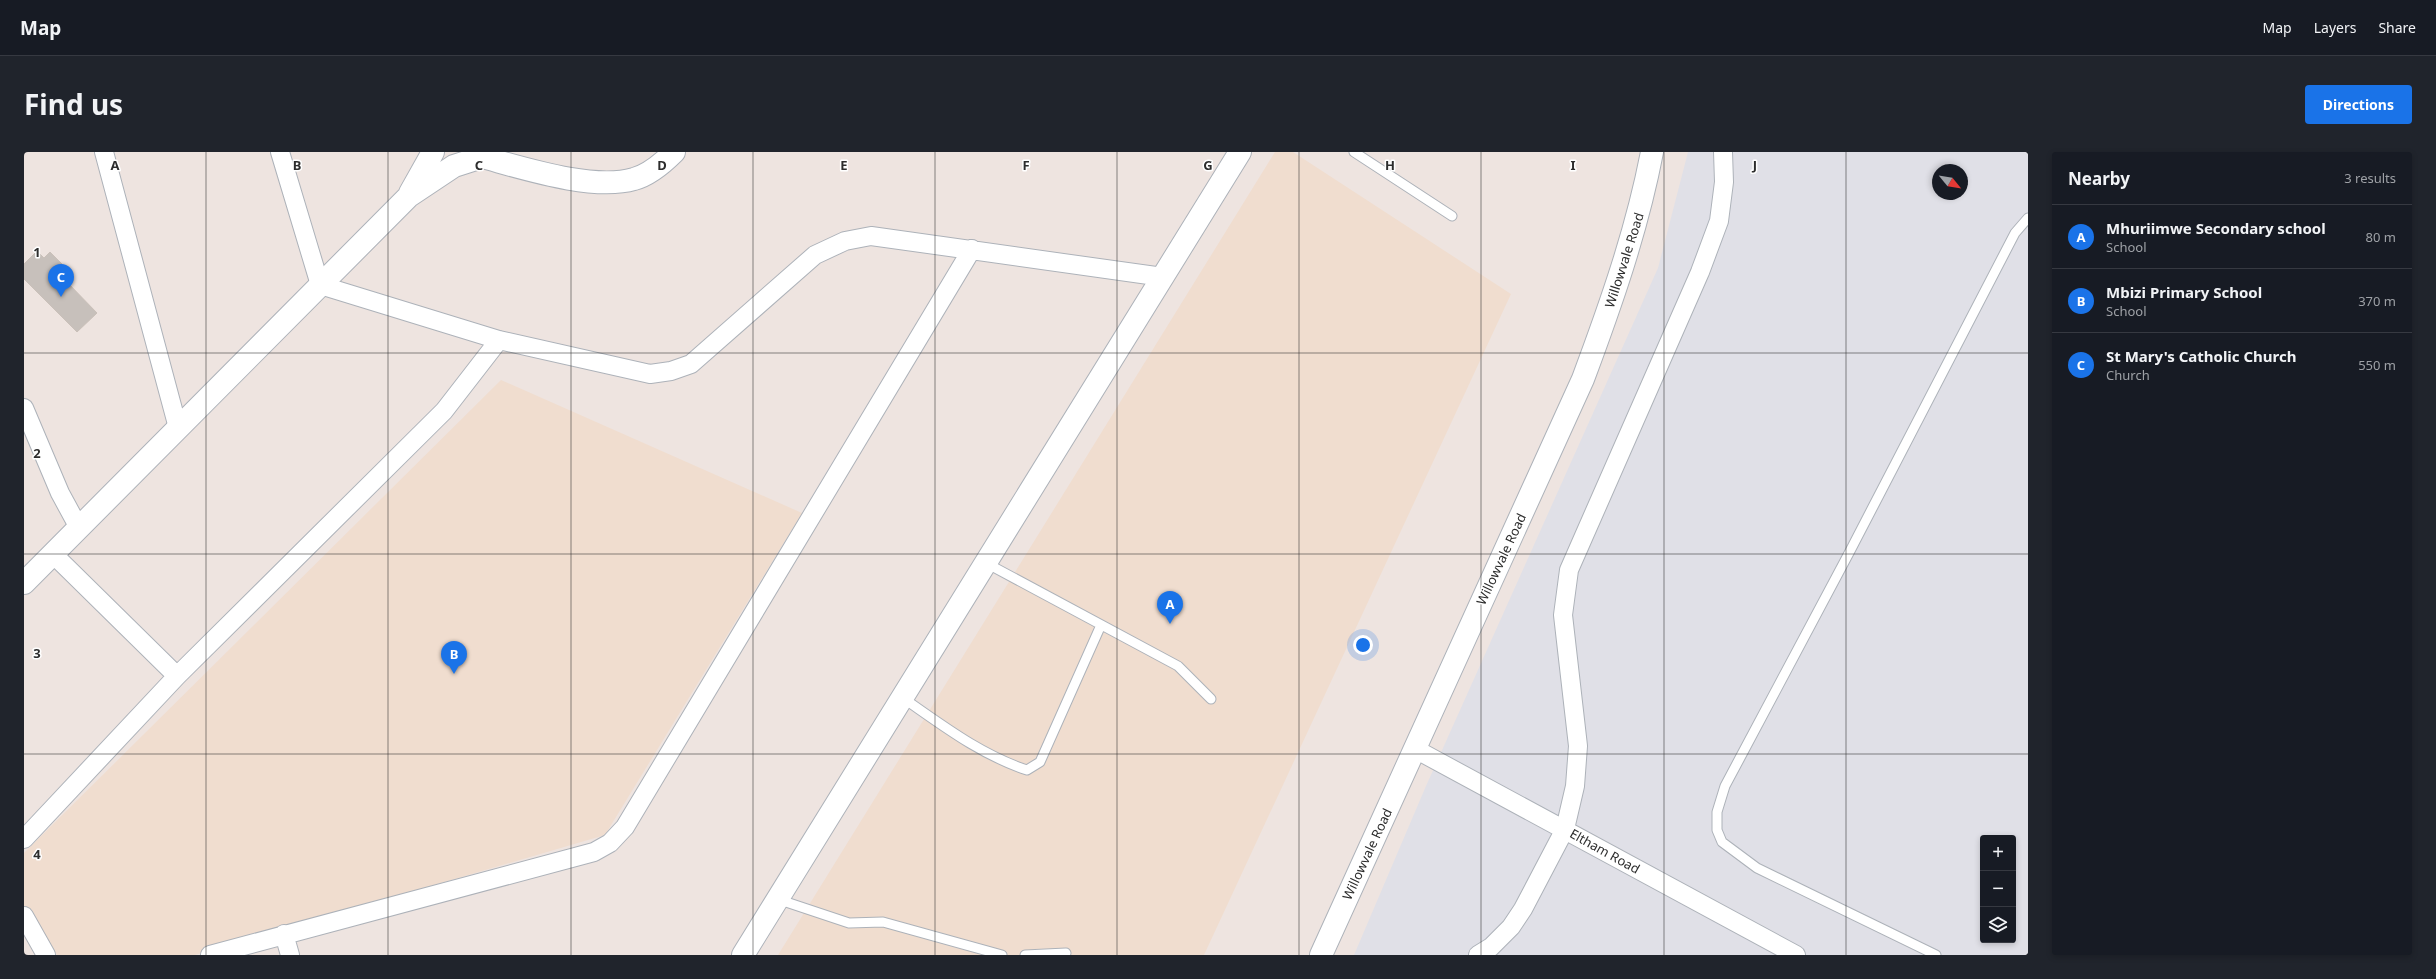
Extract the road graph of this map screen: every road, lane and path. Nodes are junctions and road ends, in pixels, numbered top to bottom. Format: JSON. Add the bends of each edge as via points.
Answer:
{"nodes":[{"id":1,"x":104,"y":152,"type":"edge"},
{"id":2,"x":280,"y":152,"type":"edge"},
{"id":3,"x":433,"y":152,"type":"edge"},
{"id":4,"x":674,"y":152,"type":"edge"},
{"id":5,"x":1240,"y":152,"type":"edge"},
{"id":6,"x":1652,"y":152,"type":"edge"},
{"id":7,"x":1723,"y":152,"type":"edge"},
{"id":8,"x":1360,"y":153,"type":"edge"},
{"id":9,"x":480,"y":154,"type":"edge"},
{"id":10,"x":409,"y":196,"type":"junction"},
{"id":11,"x":1452,"y":216,"type":"dead end"},
{"id":12,"x":2028,"y":218,"type":"edge"},
{"id":13,"x":972,"y":249,"type":"junction"},
{"id":14,"x":1163,"y":277,"type":"junction"},
{"id":15,"x":320,"y":285,"type":"junction"},
{"id":16,"x":499,"y":340,"type":"junction"},
{"id":17,"x":24,"y":408,"type":"edge"},
{"id":18,"x":178,"y":428,"type":"junction"},
{"id":19,"x":79,"y":528,"type":"junction"},
{"id":20,"x":53,"y":554,"type":"junction"},
{"id":21,"x":986,"y":562,"type":"junction"},
{"id":22,"x":24,"y":584,"type":"edge"},
{"id":23,"x":1101,"y":624,"type":"junction"},
{"id":24,"x":177,"y":676,"type":"junction"},
{"id":25,"x":903,"y":698,"type":"junction"},
{"id":26,"x":1211,"y":699,"type":"dead end"},
{"id":27,"x":1415,"y":749,"type":"junction"},
{"id":28,"x":1565,"y":829,"type":"junction"},
{"id":29,"x":24,"y":839,"type":"edge"},
{"id":30,"x":778,"y":899,"type":"junction"},
{"id":31,"x":24,"y":916,"type":"edge"},
{"id":32,"x":284,"y":934,"type":"junction"},
{"id":33,"x":1066,"y":953,"type":"dead end"},
{"id":34,"x":46,"y":955,"type":"edge"},
{"id":35,"x":210,"y":955,"type":"edge"},
{"id":36,"x":290,"y":955,"type":"edge"},
{"id":37,"x":743,"y":955,"type":"edge"},
{"id":38,"x":1002,"y":955,"type":"edge"},
{"id":39,"x":1025,"y":955,"type":"edge"},
{"id":40,"x":1320,"y":955,"type":"edge"},
{"id":41,"x":1478,"y":955,"type":"edge"},
{"id":42,"x":1796,"y":955,"type":"edge"},
{"id":43,"x":1936,"y":955,"type":"edge"}],
"edges":[{"from":1,"to":18,"type":"street"},
{"from":2,"to":15,"type":"street"},
{"from":3,"to":10,"type":"street"},
{"from":4,"to":9,"type":"street","via":[[662,164],[636,179],[618,183],[593,182],[552,175]]},
{"from":5,"to":14,"type":"street"},
{"from":6,"to":27,"type":"street","name":"Willowvale Road","via":[[1643,198],[1620,278],[1583,379]]},
{"from":7,"to":28,"type":"street","via":[[1724,182],[1719,221],[1569,570],[1563,615],[1578,746],[1575,786]]},
{"from":8,"to":11,"type":"lane"},
{"from":9,"to":10,"type":"street","via":[[454,166]]},
{"from":10,"to":15,"type":"street"},
{"from":12,"to":43,"type":"lane","via":[[2015,233],[1728,780],[1717,812],[1717,830],[1722,842],[1757,868]]},
{"from":13,"to":14,"type":"street"},
{"from":13,"to":16,"type":"street","via":[[871,236],[845,241],[815,255],[691,364],[671,371],[650,374]]},
{"from":13,"to":32,"type":"street","via":[[625,827],[610,843],[594,852]]},
{"from":14,"to":21,"type":"street"},
{"from":15,"to":16,"type":"street"},
{"from":15,"to":18,"type":"street"},
{"from":16,"to":24,"type":"street","via":[[444,411]]},
{"from":17,"to":19,"type":"street","via":[[60,493]]},
{"from":18,"to":19,"type":"street"},
{"from":19,"to":20,"type":"street"},
{"from":20,"to":22,"type":"street"},
{"from":20,"to":24,"type":"street"},
{"from":21,"to":23,"type":"lane"},
{"from":21,"to":25,"type":"street"},
{"from":23,"to":25,"type":"lane","via":[[1040,762],[1027,770],[1005,763],[967,742]]},
{"from":23,"to":26,"type":"lane","via":[[1178,666]]},
{"from":24,"to":29,"type":"street"},
{"from":25,"to":30,"type":"street"},
{"from":27,"to":28,"type":"street","name":"Eltham Road"},
{"from":27,"to":40,"type":"street","name":"Willowvale Road"},
{"from":28,"to":41,"type":"street","via":[[1511,927],[1491,947]]},
{"from":28,"to":42,"type":"street","name":"Eltham Road"},
{"from":30,"to":37,"type":"street"},
{"from":30,"to":38,"type":"lane","via":[[849,923],[883,922]]},
{"from":31,"to":34,"type":"street"},
{"from":32,"to":35,"type":"street"},
{"from":32,"to":36,"type":"street"},
{"from":33,"to":39,"type":"lane"}]}
